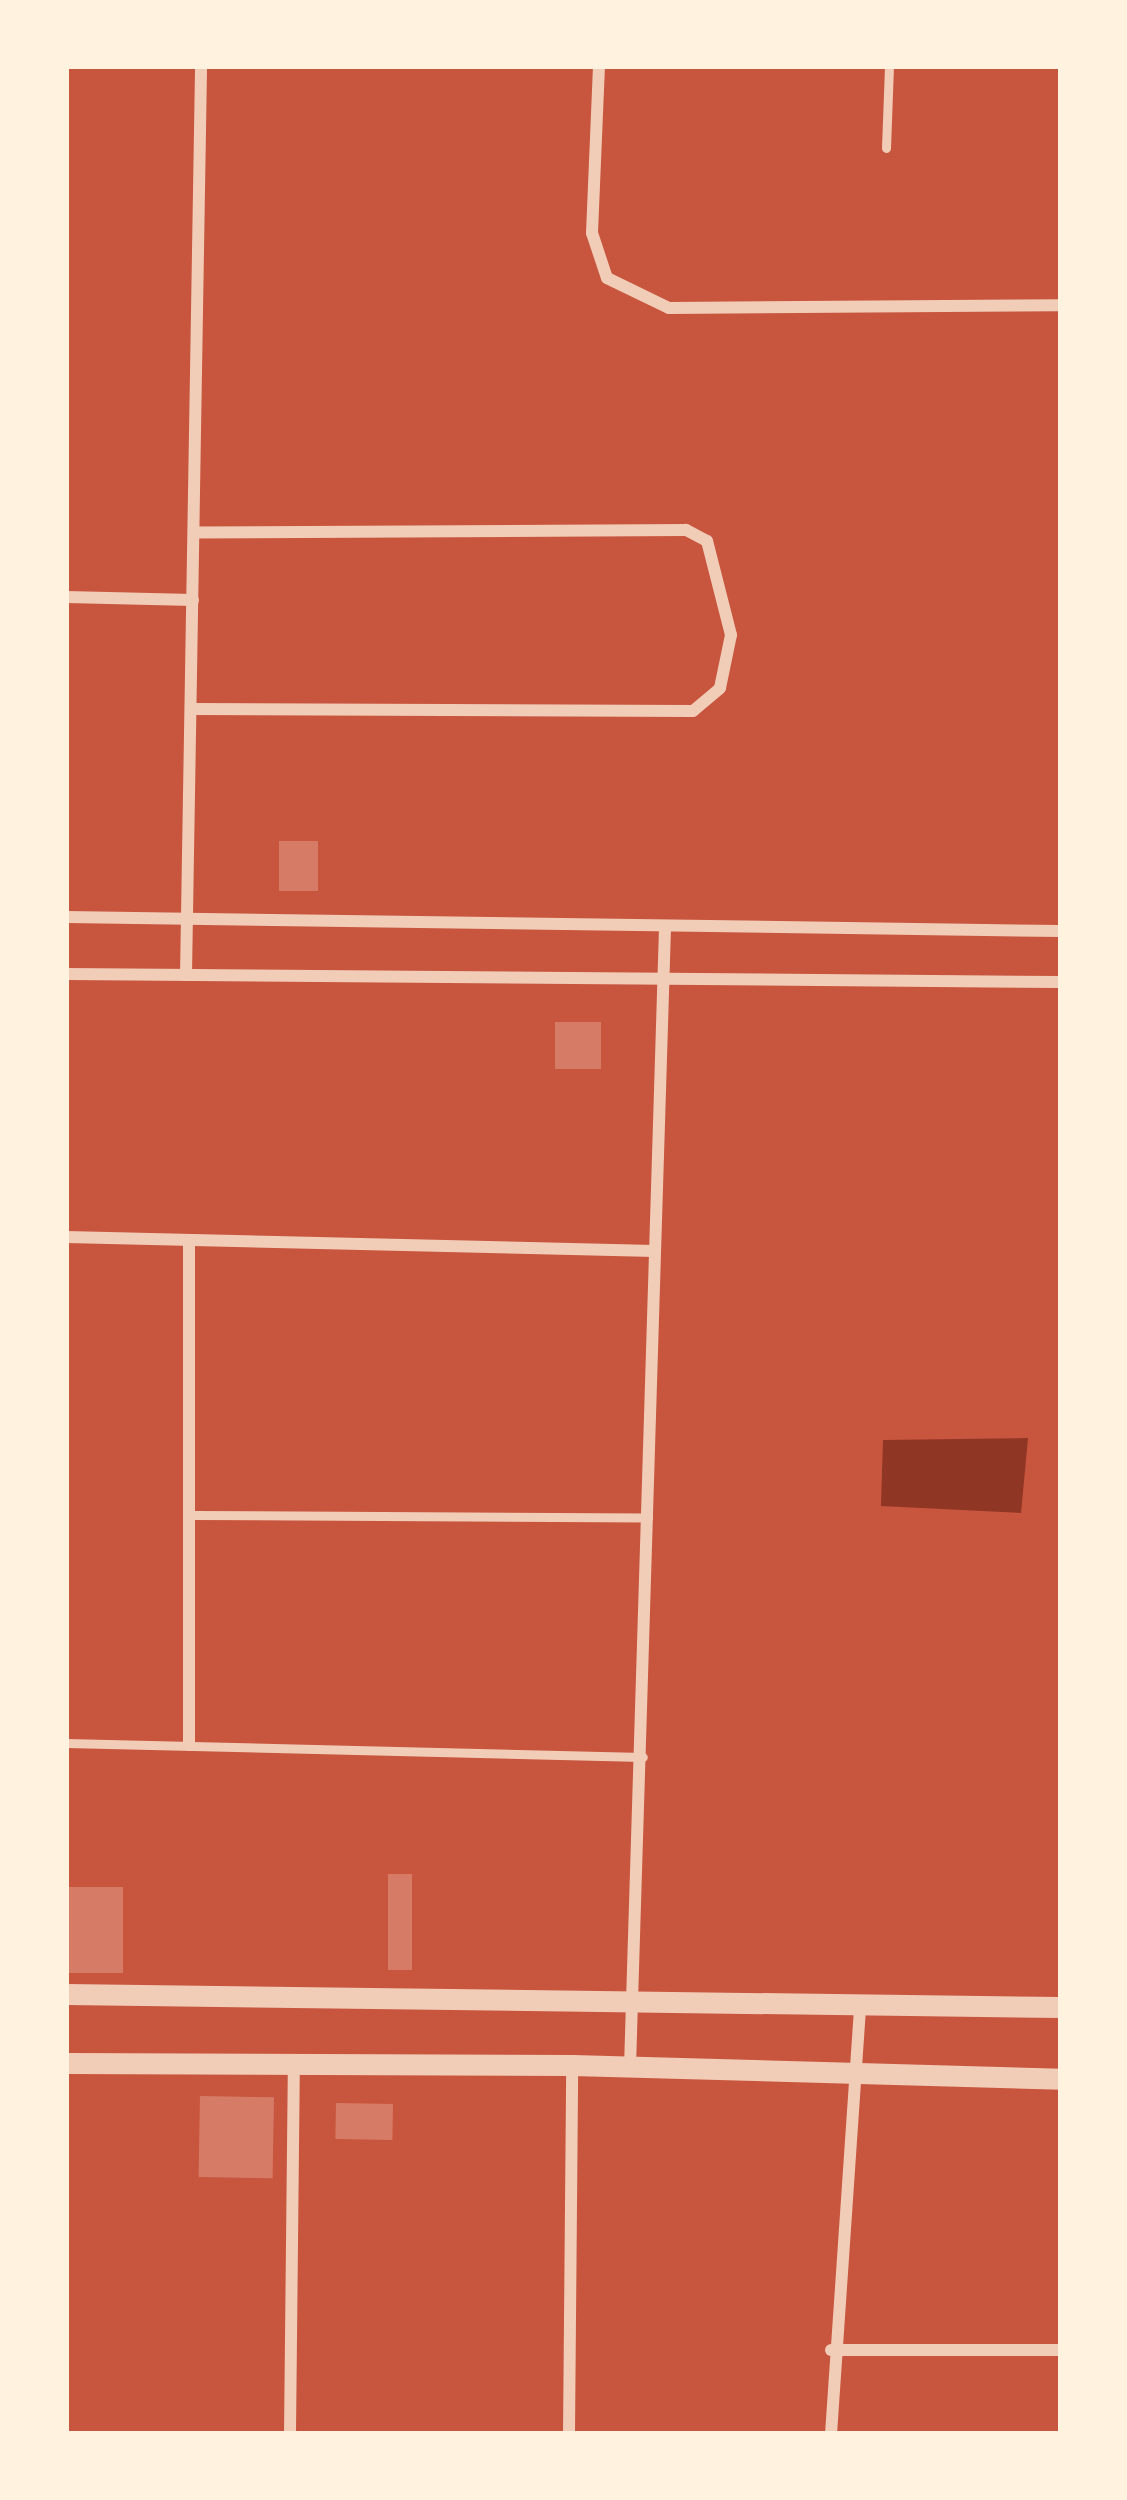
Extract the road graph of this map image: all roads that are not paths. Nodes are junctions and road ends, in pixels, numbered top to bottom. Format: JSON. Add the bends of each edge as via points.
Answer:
{"nodes":[{"id":1,"x":201,"y":66,"type":"edge"},
{"id":2,"x":598,"y":66,"type":"edge"},
{"id":3,"x":889,"y":66,"type":"edge"},
{"id":4,"x":886,"y":148,"type":"dead end"},
{"id":5,"x":1061,"y":305,"type":"edge"},
{"id":6,"x":194,"y":533,"type":"junction"},
{"id":7,"x":66,"y":597,"type":"edge"},
{"id":8,"x":193,"y":600,"type":"junction"},
{"id":9,"x":192,"y":709,"type":"junction"},
{"id":10,"x":66,"y":917,"type":"edge"},
{"id":11,"x":188,"y":921,"type":"junction"},
{"id":12,"x":665,"y":929,"type":"junction"},
{"id":13,"x":1061,"y":931,"type":"edge"},
{"id":14,"x":66,"y":974,"type":"edge"},
{"id":15,"x":186,"y":975,"type":"junction"},
{"id":16,"x":663,"y":982,"type":"junction"},
{"id":17,"x":1061,"y":982,"type":"edge"},
{"id":18,"x":66,"y":1237,"type":"edge"},
{"id":19,"x":189,"y":1242,"type":"junction"},
{"id":20,"x":655,"y":1251,"type":"junction"},
{"id":21,"x":194,"y":1515,"type":"junction"},
{"id":22,"x":648,"y":1517,"type":"junction"},
{"id":23,"x":66,"y":1743,"type":"edge"},
{"id":24,"x":189,"y":1745,"type":"junction"},
{"id":25,"x":643,"y":1757,"type":"junction"},
{"id":26,"x":66,"y":1994,"type":"edge"},
{"id":27,"x":634,"y":2002,"type":"junction"},
{"id":28,"x":860,"y":2005,"type":"junction"},
{"id":29,"x":1061,"y":2007,"type":"edge"},
{"id":30,"x":66,"y":2063,"type":"edge"},
{"id":31,"x":572,"y":2065,"type":"junction"},
{"id":32,"x":293,"y":2066,"type":"junction"},
{"id":33,"x":630,"y":2068,"type":"junction"},
{"id":34,"x":859,"y":2077,"type":"junction"},
{"id":35,"x":1061,"y":2079,"type":"edge"},
{"id":36,"x":832,"y":2350,"type":"junction"},
{"id":37,"x":1061,"y":2350,"type":"edge"},
{"id":38,"x":290,"y":2434,"type":"edge"},
{"id":39,"x":569,"y":2434,"type":"edge"},
{"id":40,"x":831,"y":2434,"type":"edge"}],
"edges":[{"from":1,"to":6,"type":"street"},
{"from":2,"to":5,"type":"street","via":[[592,233],[607,278],[669,308]]},
{"from":3,"to":4,"type":"lane"},
{"from":6,"to":8,"type":"street"},
{"from":6,"to":9,"type":"street","via":[[686,530],[706,541],[713,557],[731,635],[720,688],[693,711]]},
{"from":7,"to":8,"type":"street"},
{"from":8,"to":9,"type":"street"},
{"from":9,"to":11,"type":"street"},
{"from":10,"to":11,"type":"street"},
{"from":11,"to":12,"type":"street"},
{"from":11,"to":15,"type":"street"},
{"from":12,"to":13,"type":"street"},
{"from":12,"to":16,"type":"street"},
{"from":14,"to":15,"type":"street"},
{"from":15,"to":16,"type":"street"},
{"from":16,"to":17,"type":"street"},
{"from":16,"to":20,"type":"street"},
{"from":18,"to":19,"type":"street"},
{"from":19,"to":20,"type":"street"},
{"from":19,"to":21,"type":"street"},
{"from":20,"to":22,"type":"street"},
{"from":21,"to":22,"type":"lane"},
{"from":21,"to":24,"type":"street"},
{"from":22,"to":25,"type":"street"},
{"from":23,"to":24,"type":"lane"},
{"from":24,"to":25,"type":"lane"},
{"from":25,"to":27,"type":"street"},
{"from":26,"to":27,"type":"street"},
{"from":27,"to":28,"type":"street"},
{"from":27,"to":33,"type":"street"},
{"from":28,"to":29,"type":"street"},
{"from":28,"to":34,"type":"street"},
{"from":30,"to":32,"type":"street"},
{"from":31,"to":32,"type":"street"},
{"from":31,"to":33,"type":"street"},
{"from":31,"to":39,"type":"street"},
{"from":32,"to":38,"type":"street"},
{"from":33,"to":34,"type":"street"},
{"from":34,"to":35,"type":"street"},
{"from":34,"to":36,"type":"street"},
{"from":36,"to":37,"type":"street"},
{"from":36,"to":40,"type":"street"}]}
